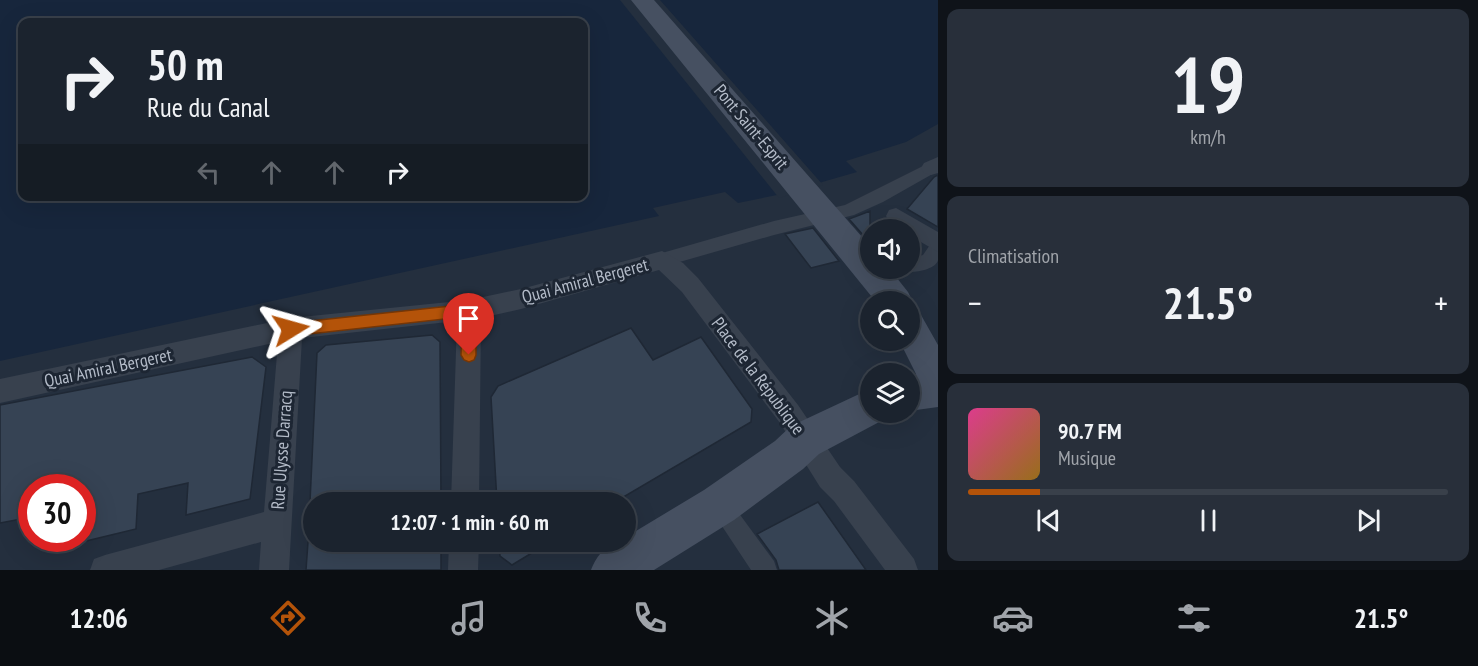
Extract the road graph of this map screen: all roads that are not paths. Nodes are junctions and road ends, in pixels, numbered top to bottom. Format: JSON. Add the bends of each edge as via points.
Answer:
{"nodes":[{"id":1,"x":642,"y":0,"type":"edge"},
{"id":2,"x":934,"y":166,"type":"edge"},
{"id":3,"x":877,"y":198,"type":"junction"},
{"id":4,"x":896,"y":216,"type":"joint"},
{"id":5,"x":938,"y":245,"type":"edge"},
{"id":6,"x":860,"y":249,"type":"edge"},
{"id":7,"x":662,"y":260,"type":"junction"},
{"id":8,"x":920,"y":263,"type":"edge"},
{"id":9,"x":469,"y":310,"type":"junction"},
{"id":10,"x":291,"y":329,"type":"junction"},
{"id":11,"x":920,"y":346,"type":"edge"},
{"id":12,"x":938,"y":380,"type":"edge"},
{"id":13,"x":938,"y":389,"type":"edge"},
{"id":14,"x":0,"y":391,"type":"edge"},
{"id":15,"x":920,"y":391,"type":"edge"},
{"id":16,"x":860,"y":412,"type":"edge"},
{"id":17,"x":805,"y":440,"type":"junction"},
{"id":18,"x":465,"y":492,"type":"edge"},
{"id":19,"x":719,"y":505,"type":"junction"},
{"id":20,"x":277,"y":523,"type":"junction"},
{"id":21,"x":464,"y":552,"type":"edge"},
{"id":22,"x":105,"y":570,"type":"edge"},
{"id":23,"x":274,"y":570,"type":"edge"},
{"id":24,"x":463,"y":570,"type":"edge"},
{"id":25,"x":613,"y":570,"type":"edge"},
{"id":26,"x":765,"y":570,"type":"edge"},
{"id":27,"x":903,"y":570,"type":"edge"}],
"edges":[{"from":1,"to":6,"type":"main road","name":"Pont Saint-Esprit"},
{"from":2,"to":3,"type":"street","name":"Quai Amiral Bergeret"},
{"from":3,"to":4,"type":"street"},
{"from":3,"to":7,"type":"street","name":"Quai Amiral Bergeret","via":[[848,211],[779,226]]},
{"from":4,"to":5,"type":"street"},
{"from":5,"to":8,"type":"street","via":[[929,260]]},
{"from":7,"to":9,"type":"street","name":"Quai Amiral Bergeret"},
{"from":7,"to":17,"type":"street","name":"Place de la République","via":[[690,285]]},
{"from":9,"to":10,"type":"street","name":"Quai Amiral Bergeret"},
{"from":9,"to":18,"type":"street"},
{"from":10,"to":14,"type":"street","name":"Quai Amiral Bergeret"},
{"from":10,"to":20,"type":"street","name":"Rue Ulysse Darracq"},
{"from":11,"to":12,"type":"main road"},
{"from":13,"to":15,"type":"main road"},
{"from":16,"to":17,"type":"main road","name":"Place de la République"},
{"from":17,"to":19,"type":"main road"},
{"from":17,"to":27,"type":"street"},
{"from":19,"to":25,"type":"main road"},
{"from":19,"to":26,"type":"street"},
{"from":20,"to":22,"type":"street"},
{"from":20,"to":23,"type":"street","name":"Rue Ulysse Darracq"},
{"from":21,"to":24,"type":"street"}]}
